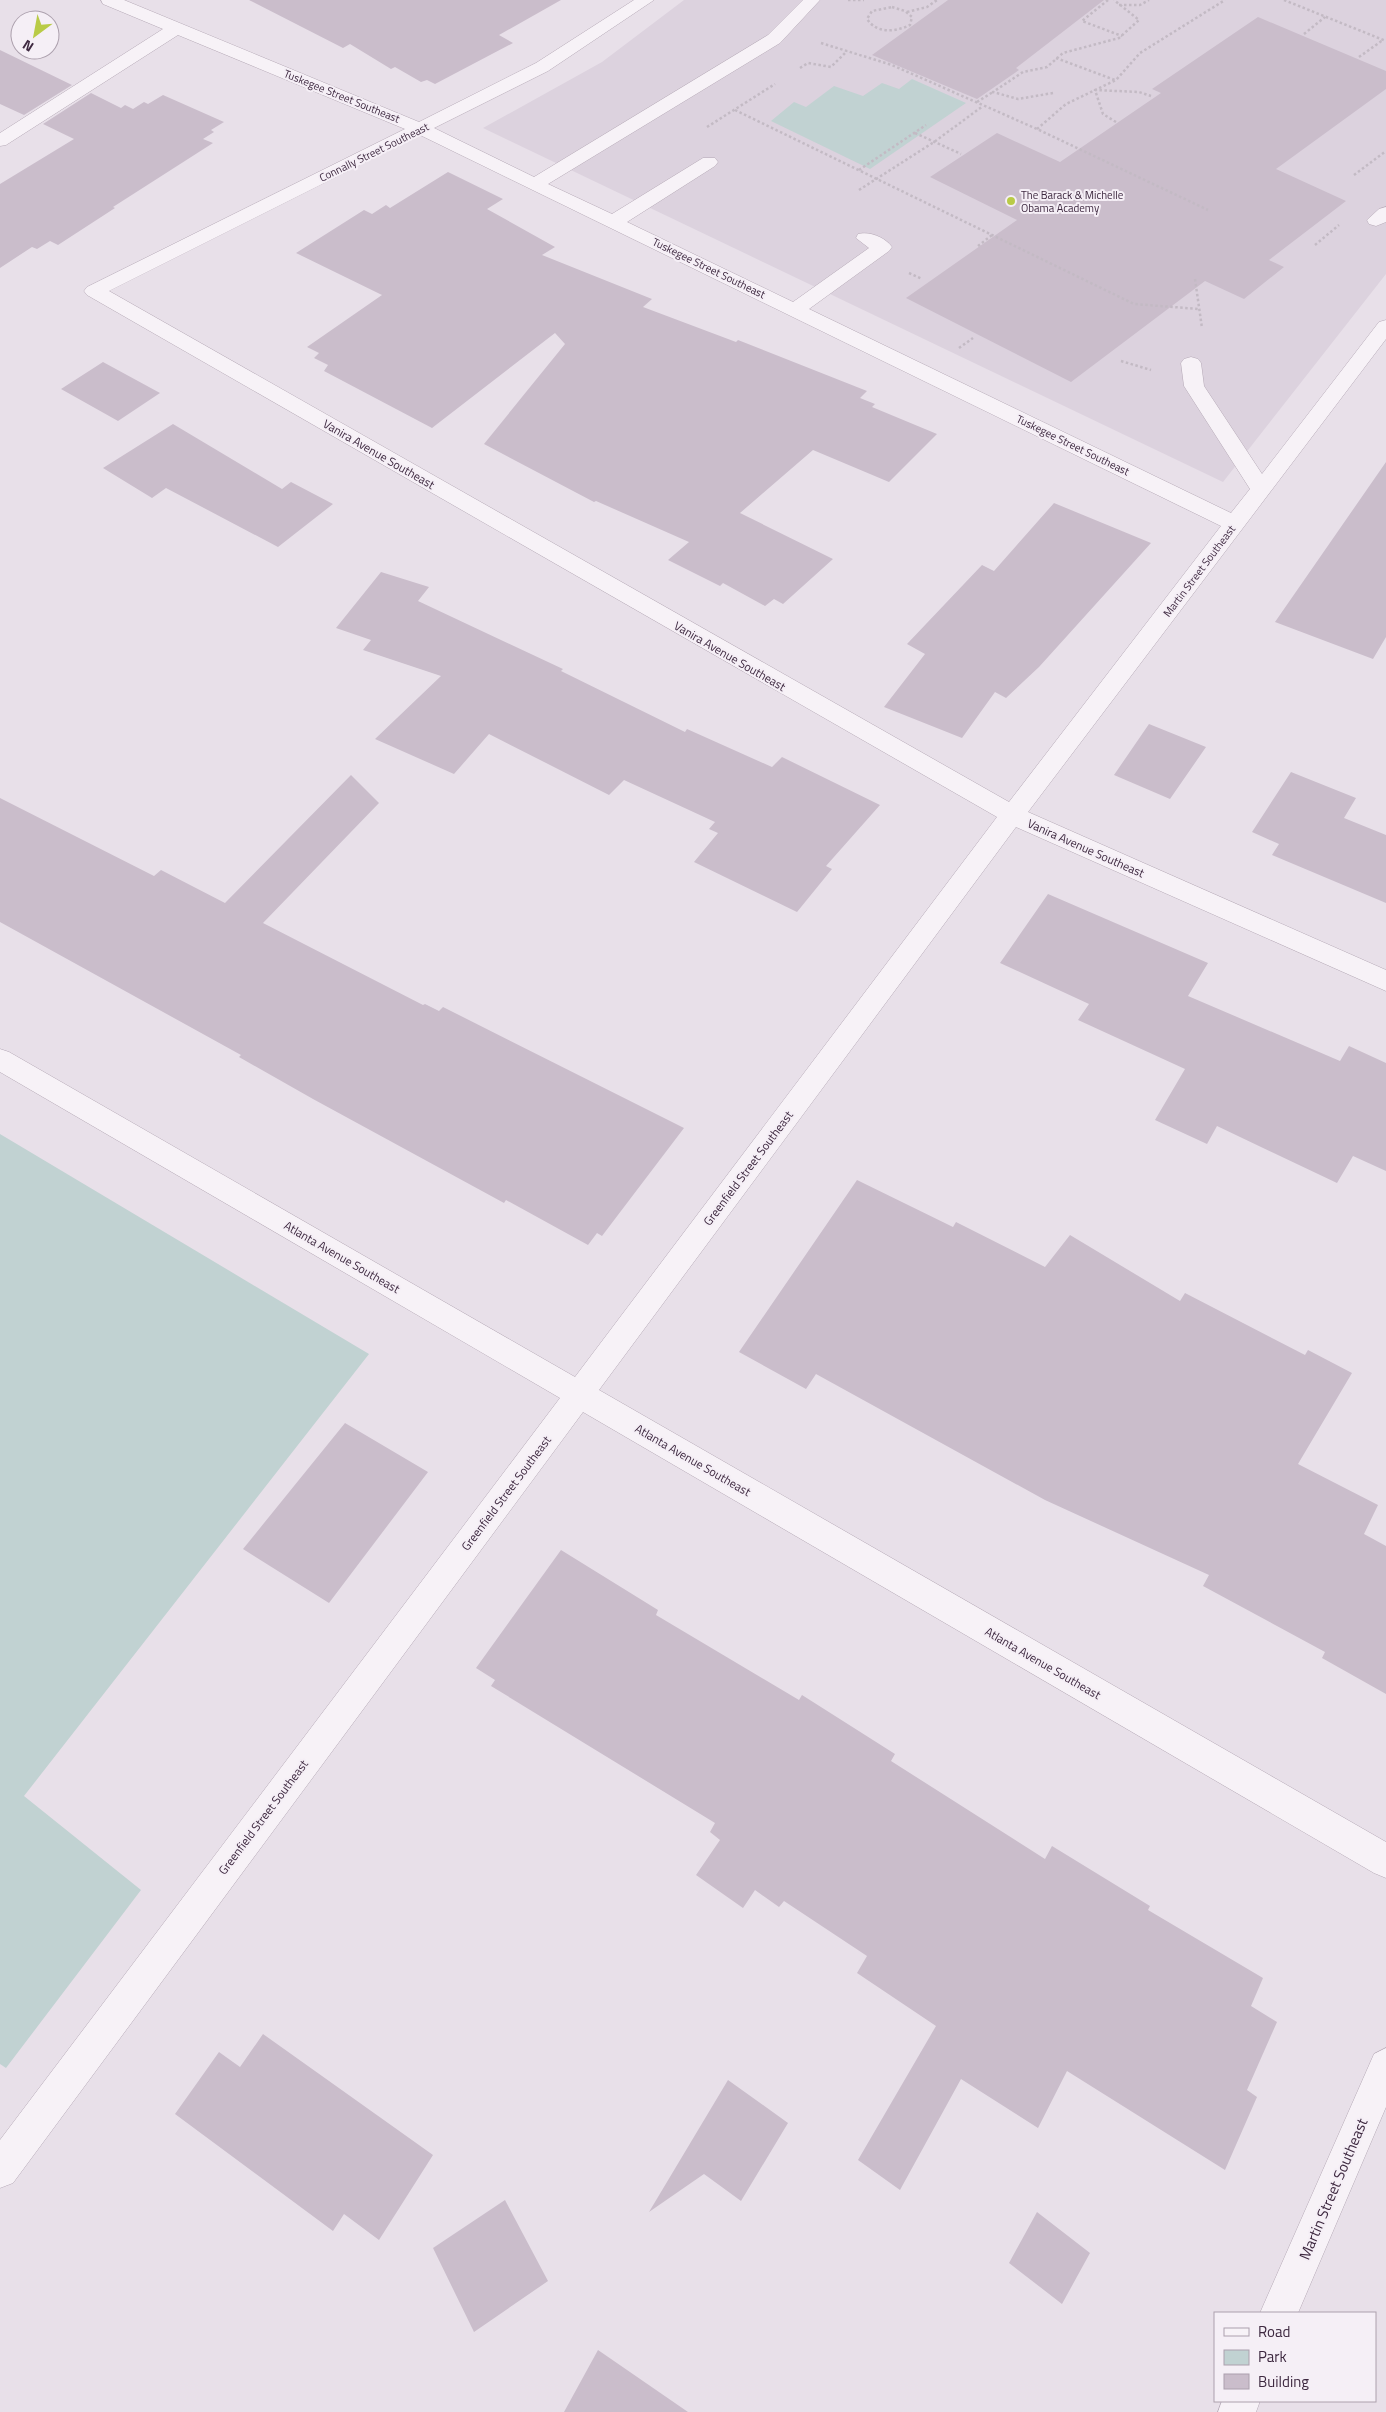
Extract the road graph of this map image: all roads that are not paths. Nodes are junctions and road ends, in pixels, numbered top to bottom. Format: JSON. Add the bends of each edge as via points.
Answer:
{"nodes":[{"id":1,"x":108,"y":0,"type":"edge"},
{"id":2,"x":646,"y":0,"type":"edge"},
{"id":3,"x":812,"y":0,"type":"edge"},
{"id":4,"x":176,"y":28,"type":"junction"},
{"id":5,"x":421,"y":129,"type":"junction"},
{"id":6,"x":0,"y":141,"type":"edge"},
{"id":7,"x":709,"y":162,"type":"dead end"},
{"id":8,"x":535,"y":184,"type":"junction"},
{"id":9,"x":613,"y":222,"type":"junction"},
{"id":10,"x":866,"y":238,"type":"dead end"},
{"id":11,"x":94,"y":291,"type":"joint"},
{"id":12,"x":795,"y":310,"type":"junction"},
{"id":13,"x":1386,"y":326,"type":"edge"},
{"id":14,"x":1190,"y":363,"type":"dead end"},
{"id":15,"x":1262,"y":489,"type":"junction"},
{"id":16,"x":1234,"y":524,"type":"junction"},
{"id":17,"x":1012,"y":816,"type":"junction"},
{"id":18,"x":1386,"y":981,"type":"edge"},
{"id":19,"x":0,"y":1059,"type":"edge"},
{"id":20,"x":580,"y":1394,"type":"junction"},
{"id":21,"x":1386,"y":1861,"type":"edge"},
{"id":22,"x":1386,"y":2066,"type":"edge"},
{"id":23,"x":0,"y":2170,"type":"edge"},
{"id":24,"x":1279,"y":2312,"type":"edge"}],
"edges":[{"from":1,"to":4,"type":"street","name":"Tuskegee Street Southeast"},
{"from":2,"to":5,"type":"street","name":"Connally Street Southeast","via":[[542,67]]},
{"from":3,"to":8,"type":"street","via":[[774,39]]},
{"from":4,"to":5,"type":"street","name":"Tuskegee Street Southeast"},
{"from":4,"to":6,"type":"street"},
{"from":5,"to":8,"type":"street","name":"Tuskegee Street Southeast"},
{"from":5,"to":11,"type":"street","name":"Connally Street Southeast"},
{"from":7,"to":9,"type":"street"},
{"from":8,"to":9,"type":"street","name":"Tuskegee Street Southeast"},
{"from":9,"to":12,"type":"street","name":"Tuskegee Street Southeast"},
{"from":10,"to":12,"type":"street","via":[[882,247]]},
{"from":11,"to":17,"type":"street","name":"Vanira Avenue Southeast"},
{"from":12,"to":16,"type":"street","name":"Tuskegee Street Southeast"},
{"from":13,"to":15,"type":"street","name":"Martin Street Southeast"},
{"from":14,"to":15,"type":"street","via":[[1194,386]]},
{"from":15,"to":16,"type":"street","name":"Martin Street Southeast"},
{"from":16,"to":17,"type":"street","name":"Martin Street Southeast"},
{"from":17,"to":18,"type":"street","name":"Vanira Avenue Southeast"},
{"from":17,"to":20,"type":"street","name":"Greenfield Street Southeast"},
{"from":19,"to":20,"type":"street","name":"Atlanta Avenue Southeast"},
{"from":20,"to":21,"type":"street","name":"Atlanta Avenue Southeast"},
{"from":20,"to":23,"type":"street","name":"Greenfield Street Southeast"},
{"from":22,"to":24,"type":"street","name":"Martin Street Southeast"}]}
